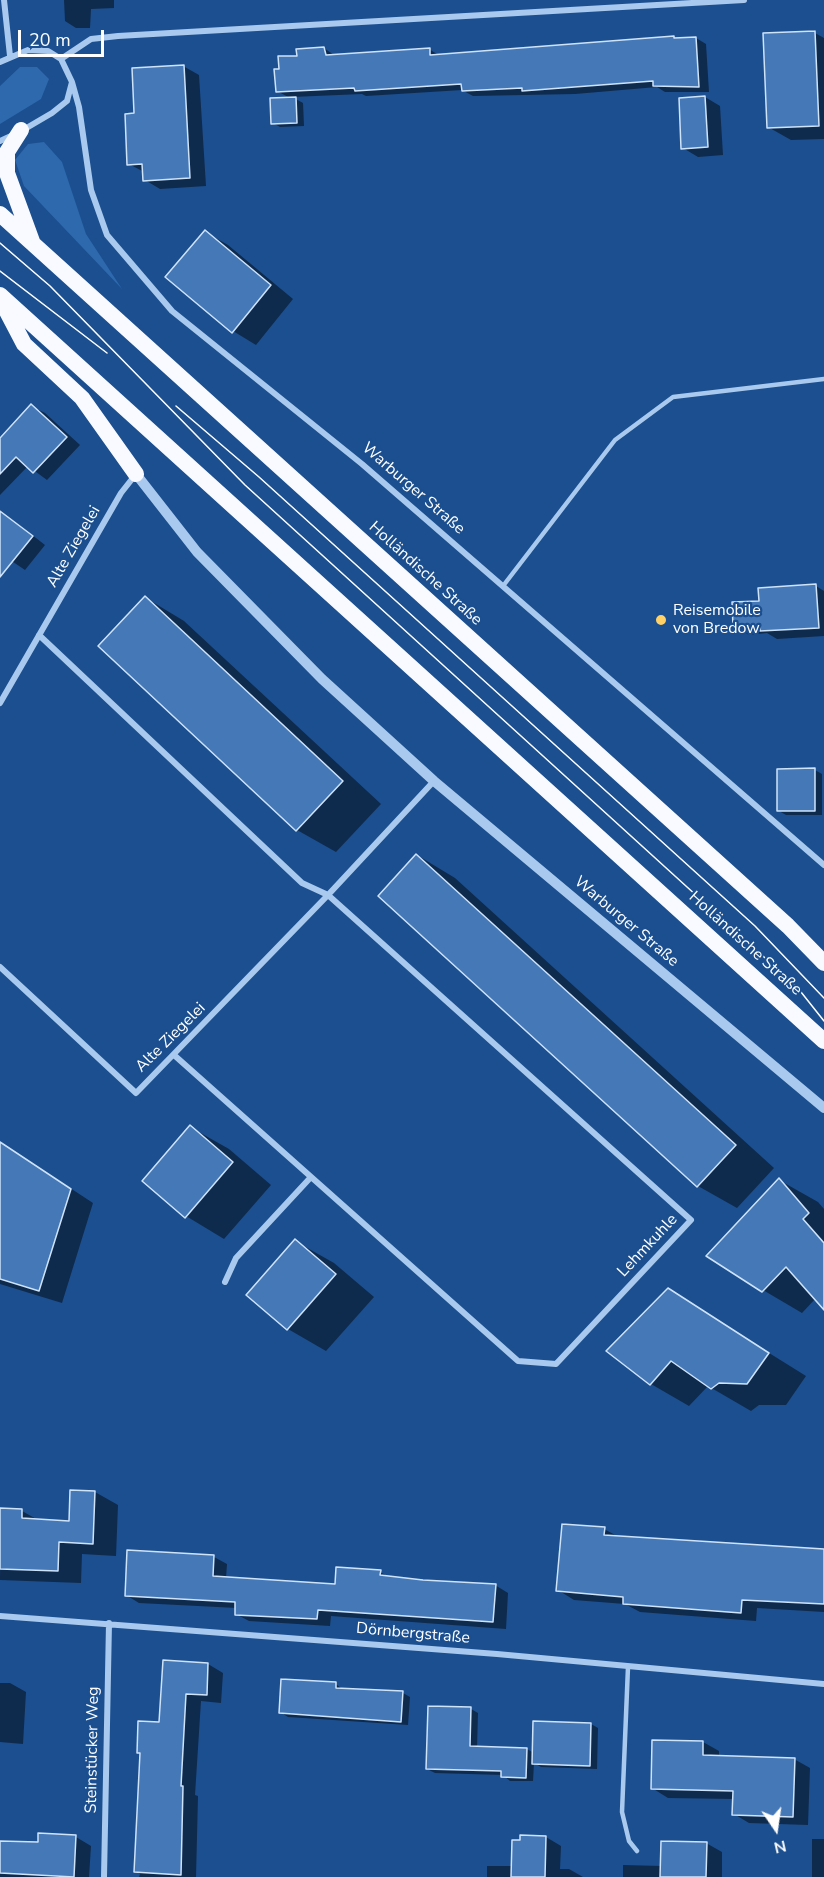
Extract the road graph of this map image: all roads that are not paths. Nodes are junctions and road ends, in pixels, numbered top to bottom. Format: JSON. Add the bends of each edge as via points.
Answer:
{"nodes":[{"id":1,"x":4,"y":0,"type":"edge"},
{"id":2,"x":744,"y":0,"type":"edge"},
{"id":3,"x":645,"y":2,"type":"edge"},
{"id":4,"x":10,"y":56,"type":"junction"},
{"id":5,"x":61,"y":59,"type":"junction"},
{"id":6,"x":0,"y":62,"type":"edge"},
{"id":7,"x":72,"y":82,"type":"junction"},
{"id":8,"x":21,"y":130,"type":"junction"},
{"id":9,"x":0,"y":141,"type":"edge"},
{"id":10,"x":0,"y":214,"type":"edge"},
{"id":11,"x":34,"y":247,"type":"junction"},
{"id":12,"x":0,"y":297,"type":"edge"},
{"id":13,"x":824,"y":378,"type":"edge"},
{"id":14,"x":136,"y":474,"type":"junction"},
{"id":15,"x":503,"y":586,"type":"junction"},
{"id":16,"x":39,"y":635,"type":"junction"},
{"id":17,"x":0,"y":704,"type":"edge"},
{"id":18,"x":434,"y":781,"type":"junction"},
{"id":19,"x":824,"y":865,"type":"edge"},
{"id":20,"x":328,"y":895,"type":"junction"},
{"id":21,"x":824,"y":963,"type":"edge"},
{"id":22,"x":0,"y":967,"type":"edge"},
{"id":23,"x":824,"y":1041,"type":"edge"},
{"id":24,"x":174,"y":1055,"type":"junction"},
{"id":25,"x":824,"y":1108,"type":"edge"},
{"id":26,"x":311,"y":1177,"type":"junction"},
{"id":27,"x":225,"y":1282,"type":"dead end"},
{"id":28,"x":0,"y":1616,"type":"edge"},
{"id":29,"x":109,"y":1623,"type":"junction"},
{"id":30,"x":628,"y":1666,"type":"junction"},
{"id":31,"x":824,"y":1684,"type":"edge"},
{"id":32,"x":637,"y":1851,"type":"dead end"},
{"id":33,"x":104,"y":1877,"type":"edge"}],
"edges":[{"from":1,"to":4,"type":"street"},
{"from":2,"to":3,"type":"street"},
{"from":3,"to":5,"type":"street","via":[[118,36],[91,39]]},
{"from":4,"to":5,"type":"street","via":[[27,50],[48,51]]},
{"from":4,"to":6,"type":"street"},
{"from":5,"to":7,"type":"street","name":"Warburger Straße"},
{"from":7,"to":8,"type":"street","via":[[67,101]]},
{"from":7,"to":15,"type":"street","name":"Warburger Straße","via":[[91,189],[107,235],[172,311],[362,464]]},
{"from":8,"to":9,"type":"street"},
{"from":8,"to":11,"type":"highway","via":[[7,152],[7,173]]},
{"from":10,"to":11,"type":"highway","name":"Holländische Straße"},
{"from":11,"to":21,"type":"highway","name":"Holländische Straße","via":[[789,926]]},
{"from":12,"to":14,"type":"highway","via":[[24,344],[82,398]]},
{"from":12,"to":23,"type":"highway","name":"Holländische Straße"},
{"from":13,"to":15,"type":"lane","via":[[673,397],[615,440]]},
{"from":14,"to":16,"type":"street","name":"Alte Ziegelei","via":[[121,493]]},
{"from":14,"to":18,"type":"street","name":"Warburger Straße","via":[[197,552],[322,679]]},
{"from":15,"to":19,"type":"street","name":"Warburger Straße"},
{"from":16,"to":17,"type":"street","name":"Alte Ziegelei"},
{"from":16,"to":20,"type":"street","via":[[302,883]]},
{"from":18,"to":20,"type":"street","name":"Alte Ziegelei"},
{"from":18,"to":25,"type":"street","name":"Warburger Straße"},
{"from":20,"to":24,"type":"street","name":"Alte Ziegelei"},
{"from":20,"to":26,"type":"street","name":"Lehmkuhle","via":[[692,1220],[556,1364],[518,1361]]},
{"from":22,"to":24,"type":"street","name":"Alte Ziegelei","via":[[136,1093]]},
{"from":24,"to":26,"type":"street","name":"Lehmkuhle"},
{"from":26,"to":27,"type":"street","via":[[236,1258]]},
{"from":28,"to":29,"type":"street","name":"Dörnbergstraße"},
{"from":29,"to":30,"type":"street","name":"Dörnbergstraße"},
{"from":29,"to":33,"type":"street","name":"Steinstücker Weg"},
{"from":30,"to":31,"type":"street","name":"Dörnbergstraße"},
{"from":30,"to":32,"type":"lane","via":[[622,1812],[629,1841]]}]}
